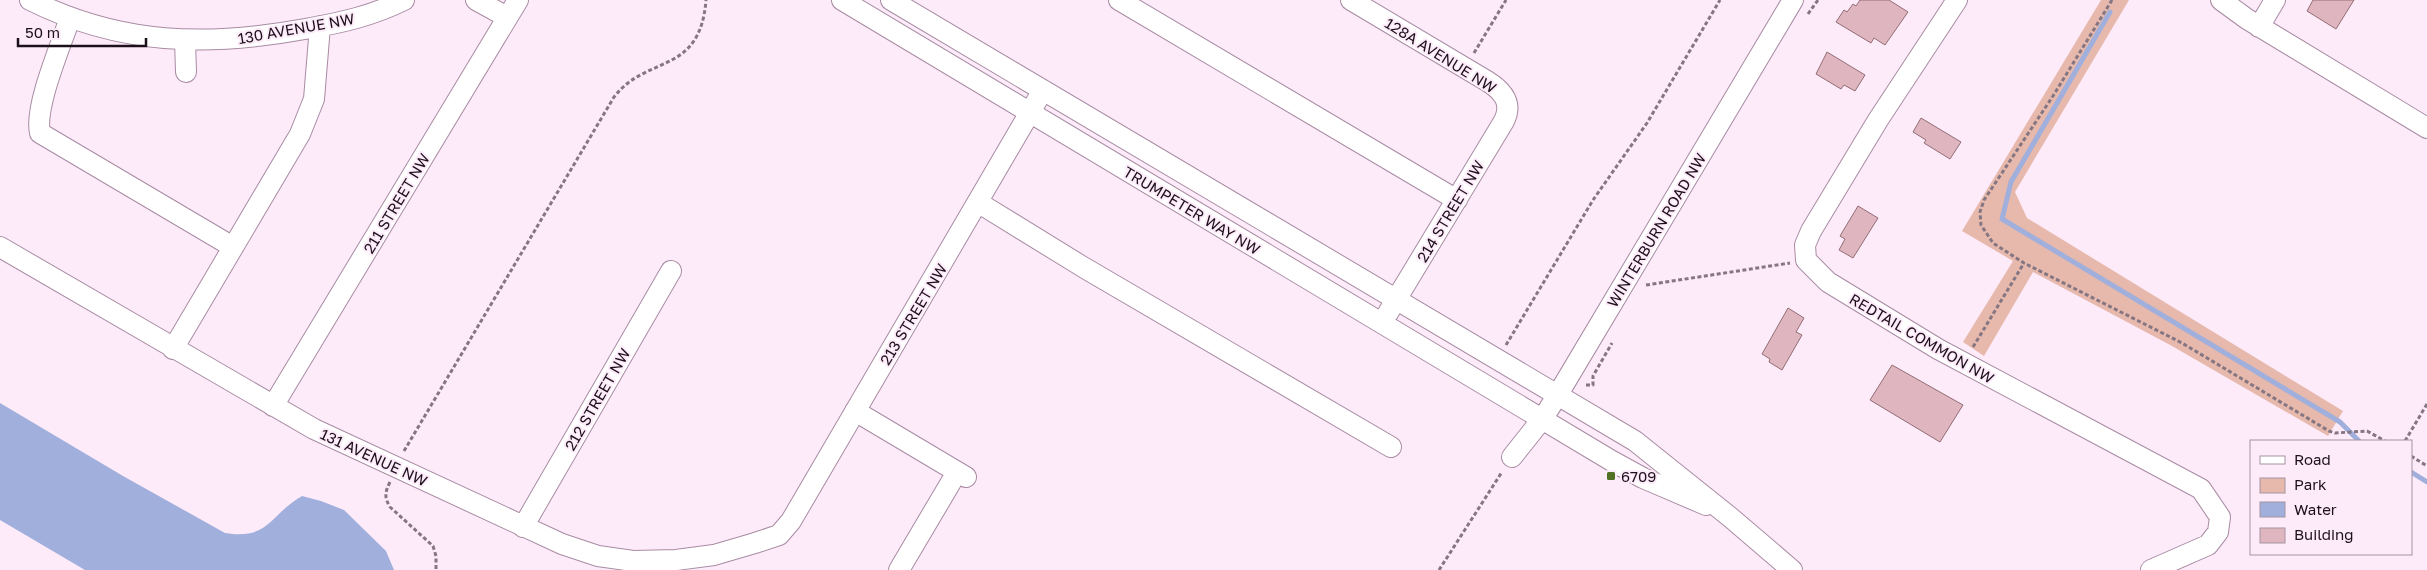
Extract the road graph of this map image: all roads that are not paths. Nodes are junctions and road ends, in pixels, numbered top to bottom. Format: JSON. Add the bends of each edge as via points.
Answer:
{"nodes":[{"id":1,"x":30,"y":0,"type":"edge"},
{"id":2,"x":404,"y":0,"type":"edge"},
{"id":3,"x":476,"y":0,"type":"edge"},
{"id":4,"x":518,"y":0,"type":"edge"},
{"id":5,"x":842,"y":0,"type":"edge"},
{"id":6,"x":890,"y":0,"type":"edge"},
{"id":7,"x":1119,"y":0,"type":"edge"},
{"id":8,"x":1793,"y":0,"type":"edge"},
{"id":9,"x":1957,"y":0,"type":"edge"},
{"id":10,"x":2222,"y":0,"type":"edge"},
{"id":11,"x":2275,"y":0,"type":"edge"},
{"id":12,"x":1353,"y":1,"type":"edge"},
{"id":13,"x":70,"y":18,"type":"junction"},
{"id":14,"x":507,"y":18,"type":"junction"},
{"id":15,"x":320,"y":26,"type":"junction"},
{"id":16,"x":2259,"y":27,"type":"junction"},
{"id":17,"x":185,"y":40,"type":"junction"},
{"id":18,"x":186,"y":72,"type":"dead end"},
{"id":19,"x":1043,"y":90,"type":"junction"},
{"id":20,"x":1505,"y":97,"type":"joint"},
{"id":21,"x":1030,"y":113,"type":"junction"},
{"id":22,"x":2427,"y":128,"type":"edge"},
{"id":23,"x":1457,"y":200,"type":"junction"},
{"id":24,"x":978,"y":203,"type":"junction"},
{"id":25,"x":0,"y":247,"type":"edge"},
{"id":26,"x":233,"y":248,"type":"junction"},
{"id":27,"x":672,"y":271,"type":"dead end"},
{"id":28,"x":1396,"y":301,"type":"junction"},
{"id":29,"x":1382,"y":323,"type":"junction"},
{"id":30,"x":173,"y":349,"type":"junction"},
{"id":31,"x":1557,"y":396,"type":"junction"},
{"id":32,"x":273,"y":406,"type":"junction"},
{"id":33,"x":855,"y":411,"type":"junction"},
{"id":34,"x":1543,"y":418,"type":"junction"},
{"id":35,"x":1391,"y":447,"type":"dead end"},
{"id":36,"x":1512,"y":457,"type":"road end"},
{"id":37,"x":1730,"y":517,"type":"junction"},
{"id":38,"x":523,"y":527,"type":"junction"},
{"id":39,"x":779,"y":535,"type":"joint"},
{"id":40,"x":594,"y":563,"type":"edge"},
{"id":41,"x":899,"y":570,"type":"edge"},
{"id":42,"x":1792,"y":570,"type":"edge"},
{"id":43,"x":2152,"y":570,"type":"edge"}],
"edges":[{"from":1,"to":13,"type":"street","name":"130 AVENUE NW"},
{"from":2,"to":15,"type":"street","name":"130 AVENUE NW","via":[[353,20]]},
{"from":3,"to":14,"type":"street"},
{"from":4,"to":14,"type":"street","name":"211 STREET NW"},
{"from":5,"to":21,"type":"street","name":"TRUMPETER WAY NW"},
{"from":6,"to":19,"type":"street","name":"TRUMPETER WAY NW"},
{"from":7,"to":23,"type":"street"},
{"from":8,"to":31,"type":"street","name":"WINTERBURN ROAD NW"},
{"from":9,"to":43,"type":"street","name":"REDTAIL COMMON NW","via":[[1878,120],[1811,231],[1805,245],[1806,260],[1828,282],[1963,363],[2201,489],[2220,517],[2218,532],[2208,544]]},
{"from":10,"to":16,"type":"street"},
{"from":11,"to":16,"type":"street"},
{"from":12,"to":20,"type":"street","name":"128A AVENUE NW","via":[[1495,86]]},
{"from":13,"to":17,"type":"street","name":"130 AVENUE NW","via":[[134,36]]},
{"from":13,"to":26,"type":"street","via":[[40,107],[40,133]]},
{"from":14,"to":32,"type":"street","name":"211 STREET NW"},
{"from":15,"to":17,"type":"street","name":"130 AVENUE NW","via":[[248,38]]},
{"from":15,"to":26,"type":"street","via":[[314,98],[308,115]]},
{"from":16,"to":22,"type":"street"},
{"from":17,"to":18,"type":"street"},
{"from":19,"to":21,"type":"street","name":"213 STREET NW"},
{"from":19,"to":28,"type":"street","name":"TRUMPETER WAY NW"},
{"from":20,"to":23,"type":"street","name":"214 STREET NW","via":[[1508,114]]},
{"from":21,"to":24,"type":"street","name":"213 STREET NW"},
{"from":21,"to":29,"type":"street","name":"TRUMPETER WAY NW"},
{"from":23,"to":28,"type":"street","name":"214 STREET NW"},
{"from":24,"to":33,"type":"street","name":"213 STREET NW"},
{"from":24,"to":35,"type":"street"},
{"from":25,"to":30,"type":"street","name":"131 AVENUE NW"},
{"from":26,"to":30,"type":"street"},
{"from":27,"to":38,"type":"street","name":"212 STREET NW"},
{"from":28,"to":29,"type":"street","name":"214 STREET NW"},
{"from":28,"to":31,"type":"street","name":"TRUMPETER WAY NW"},
{"from":29,"to":34,"type":"street","name":"TRUMPETER WAY NW"},
{"from":30,"to":32,"type":"street","name":"131 AVENUE NW"},
{"from":31,"to":34,"type":"street","name":"WINTERBURN ROAD NW"},
{"from":31,"to":37,"type":"street","name":"TRUMPETER WAY NW","via":[[1635,441]]},
{"from":32,"to":38,"type":"street","name":"131 AVENUE NW","via":[[314,429]]},
{"from":33,"to":39,"type":"street","name":"213 STREET NW","via":[[791,521]]},
{"from":33,"to":41,"type":"street","via":[[962,474]]},
{"from":34,"to":36,"type":"street","name":"WINTERBURN ROAD NW"},
{"from":34,"to":37,"type":"street","name":"TRUMPETER WAY NW","via":[[1643,478]]},
{"from":37,"to":42,"type":"street"},
{"from":38,"to":40,"type":"street","name":"131 AVENUE NW"},
{"from":39,"to":40,"type":"street","name":"131 AVENUE NW","via":[[714,555]]}]}
